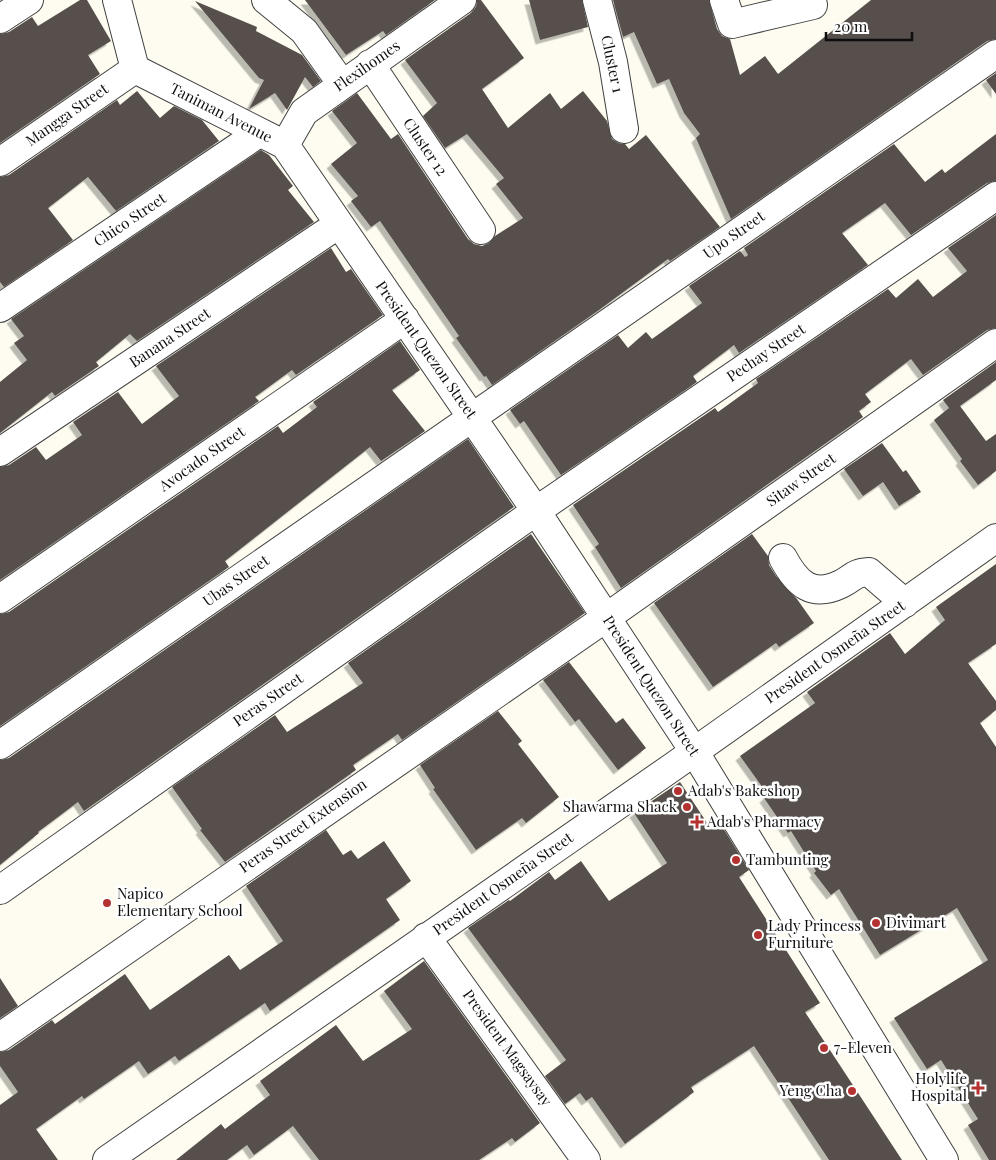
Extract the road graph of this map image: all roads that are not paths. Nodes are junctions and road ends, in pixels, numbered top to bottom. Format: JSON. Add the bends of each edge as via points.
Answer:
{"nodes":[{"id":1,"x":29,"y":0,"type":"edge"},
{"id":2,"x":117,"y":0,"type":"edge"},
{"id":3,"x":266,"y":0,"type":"edge"},
{"id":4,"x":462,"y":0,"type":"edge"},
{"id":5,"x":597,"y":0,"type":"edge"},
{"id":6,"x":724,"y":0,"type":"edge"},
{"id":7,"x":813,"y":5,"type":"dead end"},
{"id":8,"x":0,"y":19,"type":"edge"},
{"id":9,"x":996,"y":54,"type":"edge"},
{"id":10,"x":370,"y":64,"type":"junction"},
{"id":11,"x":134,"y":68,"type":"junction"},
{"id":12,"x":342,"y":84,"type":"junction"},
{"id":13,"x":624,"y":129,"type":"dead end"},
{"id":14,"x":259,"y":133,"type":"junction"},
{"id":15,"x":285,"y":145,"type":"junction"},
{"id":16,"x":0,"y":162,"type":"edge"},
{"id":17,"x":996,"y":196,"type":"edge"},
{"id":18,"x":339,"y":224,"type":"junction"},
{"id":19,"x":481,"y":230,"type":"dead end"},
{"id":20,"x":0,"y":308,"type":"edge"},
{"id":21,"x":405,"y":320,"type":"junction"},
{"id":22,"x":996,"y":342,"type":"edge"},
{"id":23,"x":472,"y":416,"type":"junction"},
{"id":24,"x":0,"y":452,"type":"edge"},
{"id":25,"x":536,"y":510,"type":"junction"},
{"id":26,"x":996,"y":538,"type":"edge"},
{"id":27,"x":783,"y":558,"type":"dead end"},
{"id":28,"x":0,"y":599,"type":"edge"},
{"id":29,"x":905,"y":603,"type":"junction"},
{"id":30,"x":607,"y":617,"type":"junction"},
{"id":31,"x":0,"y":745,"type":"edge"},
{"id":32,"x":694,"y":752,"type":"junction"},
{"id":33,"x":0,"y":890,"type":"edge"},
{"id":34,"x":426,"y":937,"type":"junction"},
{"id":35,"x":0,"y":1037,"type":"edge"},
{"id":36,"x":577,"y":1157,"type":"edge"},
{"id":37,"x":107,"y":1160,"type":"edge"},
{"id":38,"x":944,"y":1160,"type":"edge"}],
"edges":[{"from":1,"to":8,"type":"street"},
{"from":2,"to":11,"type":"street"},
{"from":3,"to":12,"type":"street","via":[[304,31]]},
{"from":4,"to":10,"type":"street","name":"Flexihomes"},
{"from":5,"to":13,"type":"street","name":"Cluster 1","via":[[613,62]]},
{"from":6,"to":7,"type":"street","via":[[732,24]]},
{"from":9,"to":23,"type":"street","name":"Upo Street"},
{"from":10,"to":12,"type":"street","name":"Flexihomes"},
{"from":10,"to":19,"type":"street","name":"Cluster 12"},
{"from":11,"to":14,"type":"street","name":"Taniman Avenue"},
{"from":11,"to":16,"type":"street","name":"Mangga Street"},
{"from":12,"to":15,"type":"street","name":"Flexihomes","via":[[304,112]]},
{"from":14,"to":15,"type":"street","name":"Taniman Avenue"},
{"from":14,"to":20,"type":"street","name":"Chico Street"},
{"from":15,"to":18,"type":"street","name":"Taniman Avenue"},
{"from":17,"to":25,"type":"street","name":"Pechay Street"},
{"from":18,"to":21,"type":"street","name":"President Quezon Street"},
{"from":18,"to":24,"type":"street","name":"Banana Street"},
{"from":21,"to":23,"type":"street","name":"President Quezon Street"},
{"from":21,"to":28,"type":"street","name":"Avocado Street"},
{"from":22,"to":30,"type":"street","name":"Sitaw Street"},
{"from":23,"to":25,"type":"street","name":"President Quezon Street"},
{"from":23,"to":31,"type":"street","name":"Ubas Street"},
{"from":25,"to":30,"type":"street","name":"President Quezon Street"},
{"from":25,"to":33,"type":"street","name":"Peras Street"},
{"from":26,"to":29,"type":"street","name":"President Osmeña Street"},
{"from":27,"to":29,"type":"street","via":[[805,587],[822,591],[843,584],[857,573],[869,572]]},
{"from":29,"to":32,"type":"street","name":"President Osmeña Street"},
{"from":30,"to":32,"type":"street","name":"President Quezon Street"},
{"from":30,"to":35,"type":"street","name":"Peras Street Extension"},
{"from":32,"to":34,"type":"street","name":"President Osmeña Street"},
{"from":32,"to":38,"type":"street","name":"President Quezon Street"},
{"from":34,"to":36,"type":"street","name":"President Magsaysay"},
{"from":34,"to":37,"type":"street","name":"President Osmeña Street"}]}
